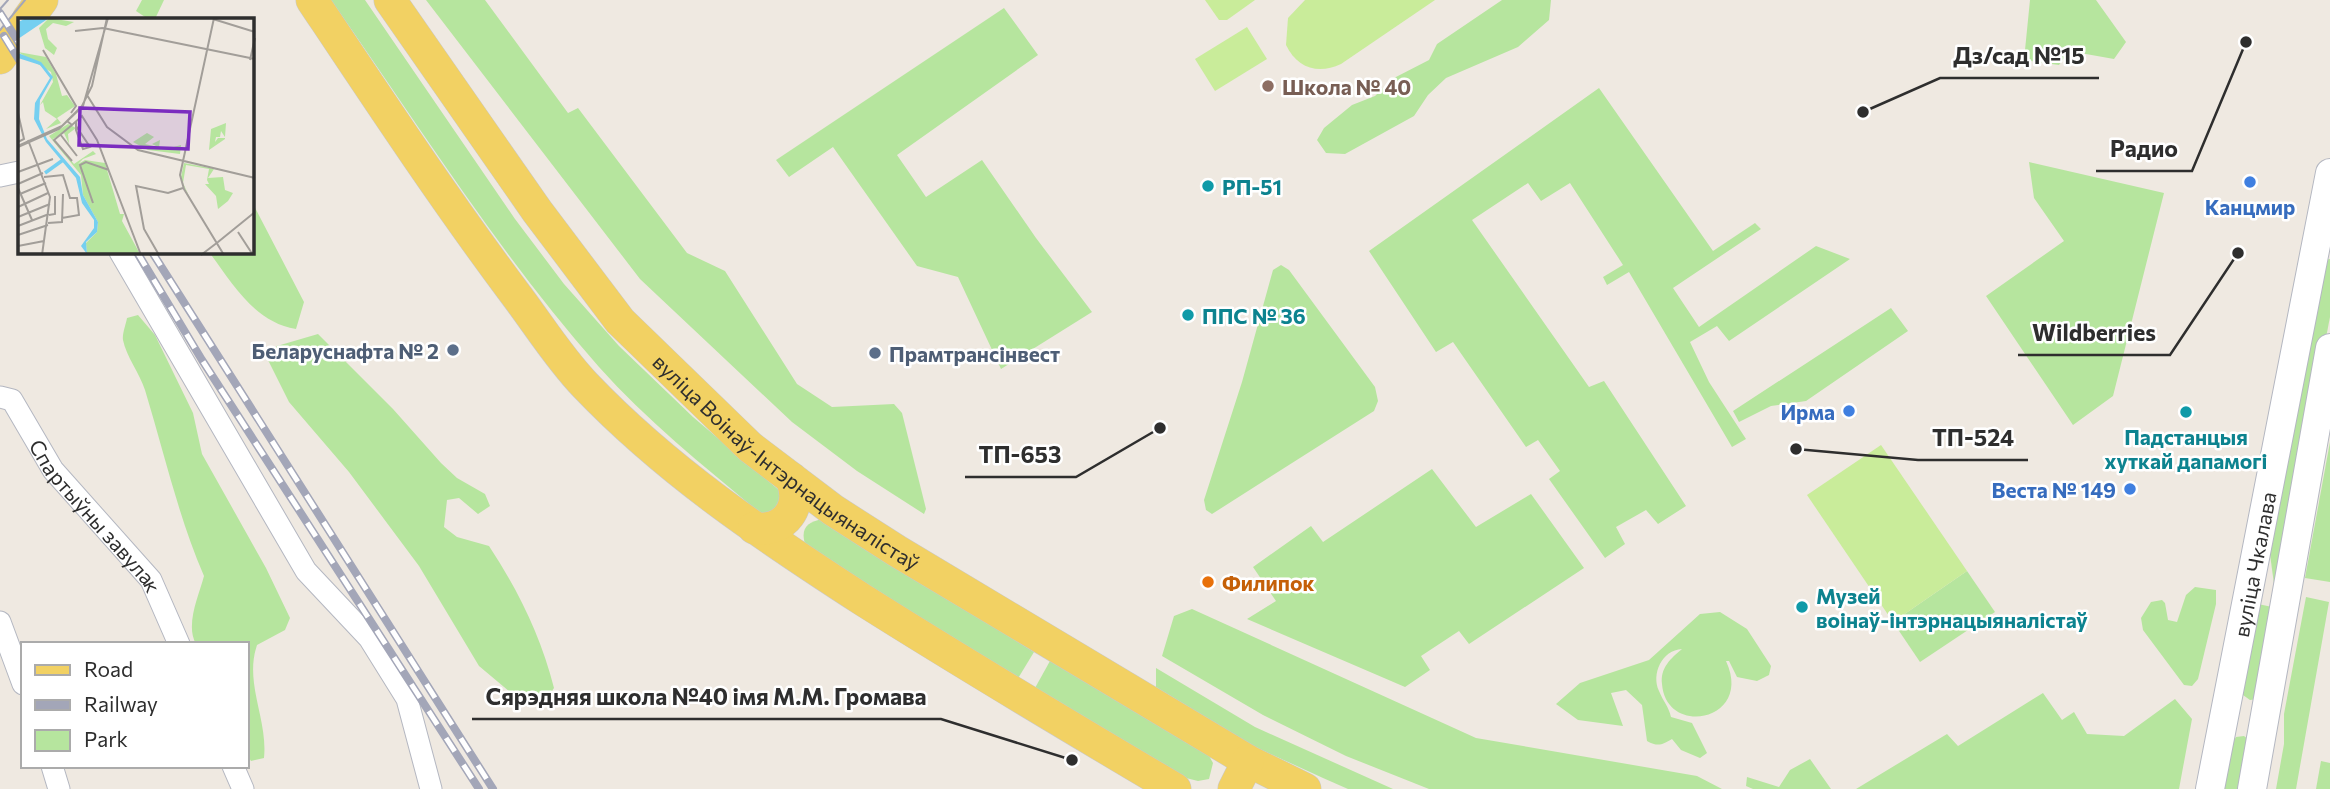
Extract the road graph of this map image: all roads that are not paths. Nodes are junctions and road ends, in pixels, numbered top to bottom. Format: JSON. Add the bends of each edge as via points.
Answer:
{"nodes":[{"id":1,"x":42,"y":0,"type":"edge"},
{"id":2,"x":312,"y":0,"type":"edge"},
{"id":3,"x":390,"y":0,"type":"edge"},
{"id":4,"x":29,"y":18,"type":"edge"},
{"id":5,"x":18,"y":33,"type":"edge"},
{"id":6,"x":0,"y":58,"type":"edge"},
{"id":7,"x":18,"y":172,"type":"edge"},
{"id":8,"x":2330,"y":173,"type":"edge"},
{"id":9,"x":0,"y":176,"type":"edge"},
{"id":10,"x":2326,"y":230,"type":"edge"},
{"id":11,"x":121,"y":254,"type":"edge"},
{"id":12,"x":2322,"y":259,"type":"edge"},
{"id":13,"x":2330,"y":348,"type":"edge"},
{"id":14,"x":0,"y":397,"type":"edge"},
{"id":15,"x":791,"y":478,"type":"junction"},
{"id":16,"x":833,"y":510,"type":"junction"},
{"id":17,"x":754,"y":528,"type":"junction"},
{"id":18,"x":800,"y":559,"type":"junction"},
{"id":19,"x":0,"y":622,"type":"edge"},
{"id":20,"x":178,"y":642,"type":"edge"},
{"id":21,"x":21,"y":679,"type":"edge"},
{"id":22,"x":2231,"y":684,"type":"junction"},
{"id":23,"x":2269,"y":690,"type":"junction"},
{"id":24,"x":2219,"y":742,"type":"junction"},
{"id":25,"x":2258,"y":749,"type":"junction"},
{"id":26,"x":1248,"y":761,"type":"junction"},
{"id":27,"x":52,"y":768,"type":"edge"},
{"id":28,"x":234,"y":768,"type":"edge"},
{"id":29,"x":60,"y":789,"type":"edge"},
{"id":30,"x":243,"y":789,"type":"edge"},
{"id":31,"x":431,"y":789,"type":"edge"},
{"id":32,"x":1175,"y":789,"type":"edge"},
{"id":33,"x":1234,"y":789,"type":"edge"},
{"id":34,"x":1305,"y":789,"type":"edge"},
{"id":35,"x":2210,"y":789,"type":"edge"},
{"id":36,"x":2252,"y":789,"type":"edge"}],
"edges":[{"from":1,"to":4,"type":"main road"},
{"from":2,"to":17,"type":"main road","via":[[425,170],[583,383],[645,444]]},
{"from":3,"to":15,"type":"main road","name":"вуліца Воінаў-Інтэрнацыяналістаў","via":[[620,321],[750,447]]},
{"from":5,"to":6,"type":"main road"},
{"from":7,"to":9,"type":"street"},
{"from":8,"to":10,"type":"main road","name":"вуліца Чкалава"},
{"from":10,"to":12,"type":"main road","name":"вуліца Чкалава"},
{"from":11,"to":31,"type":"street","via":[[306,572],[369,638],[408,699]]},
{"from":12,"to":22,"type":"main road","name":"вуліца Чкалава"},
{"from":13,"to":23,"type":"main road","name":"вуліца Чкалава"},
{"from":14,"to":20,"type":"street","name":"Спартыўны завулак","via":[[12,400],[53,470],[151,580]]},
{"from":15,"to":16,"type":"main road","name":"вуліца Воінаў-Інтэрнацыяналістаў"},
{"from":15,"to":17,"type":"main road","via":[[796,502],[789,517],[769,529]]},
{"from":16,"to":18,"type":"main road","via":[[812,513],[800,522],[794,537]]},
{"from":16,"to":26,"type":"main road","name":"вуліца Воінаў-Інтэрнацыяналістаў"},
{"from":17,"to":18,"type":"main road"},
{"from":18,"to":32,"type":"main road","via":[[990,681]]},
{"from":19,"to":21,"type":"street"},
{"from":22,"to":23,"type":"main road","via":[[2233,700],[2247,708],[2259,706]]},
{"from":22,"to":24,"type":"main road","name":"вуліца Чкалава"},
{"from":23,"to":25,"type":"main road","name":"вуліца Чкалава"},
{"from":24,"to":25,"type":"main road","via":[[2226,731],[2244,727],[2256,738]]},
{"from":24,"to":35,"type":"main road","name":"вуліца Чкалава"},
{"from":25,"to":36,"type":"main road","name":"вуліца Чкалава"},
{"from":26,"to":33,"type":"main road"},
{"from":26,"to":34,"type":"main road","name":"вуліца Воінаў-Інтэрнацыяналістаў"},
{"from":27,"to":29,"type":"street"},
{"from":28,"to":30,"type":"street"}]}
